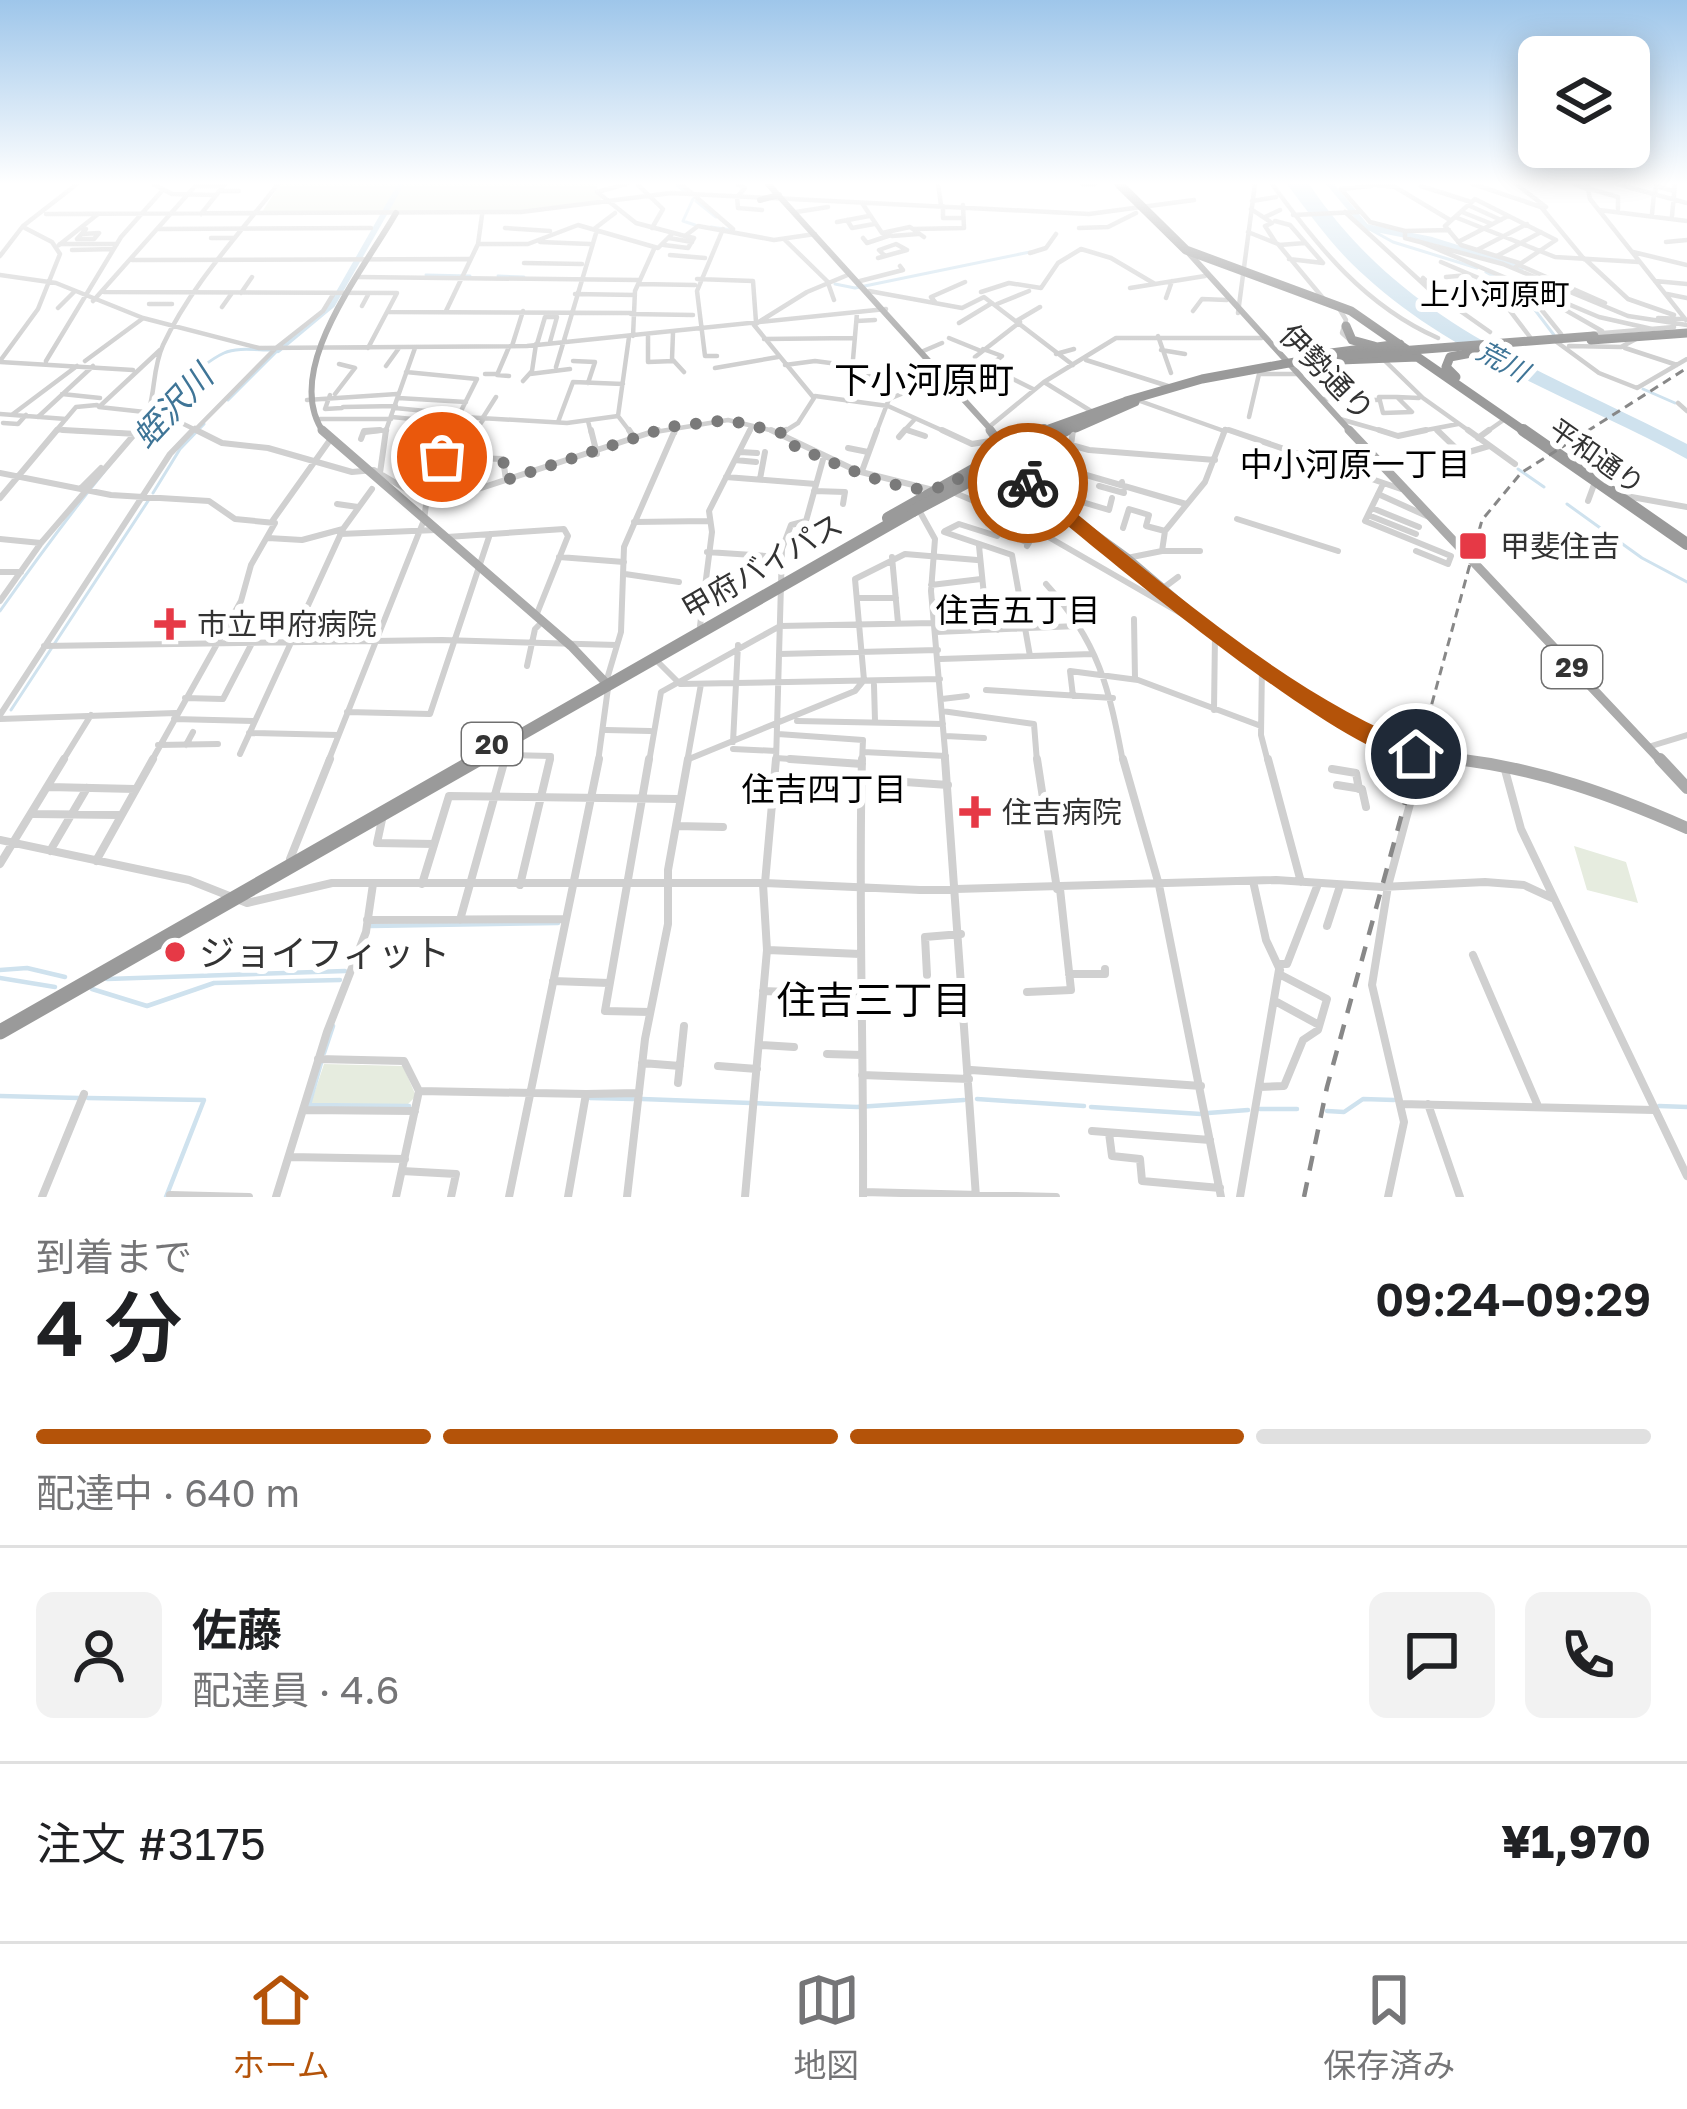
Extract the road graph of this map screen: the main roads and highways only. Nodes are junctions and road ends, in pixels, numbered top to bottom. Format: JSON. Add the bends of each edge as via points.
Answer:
{"nodes":[{"id":1,"x":375,"y":240,"type":"edge"},
{"id":2,"x":821,"y":240,"type":"edge"},
{"id":3,"x":1175,"y":240,"type":"edge"},
{"id":4,"x":1186,"y":250,"type":"junction"},
{"id":5,"x":1362,"y":318,"type":"junction"},
{"id":6,"x":1686,"y":324,"type":"edge"},
{"id":7,"x":1602,"y":338,"type":"junction"},
{"id":8,"x":1400,"y":344,"type":"junction"},
{"id":9,"x":1516,"y":345,"type":"junction"},
{"id":10,"x":1448,"y":346,"type":"junction"},
{"id":11,"x":1419,"y":357,"type":"junction"},
{"id":12,"x":1320,"y":360,"type":"junction"},
{"id":13,"x":1290,"y":366,"type":"junction"},
{"id":14,"x":1462,"y":387,"type":"junction"},
{"id":15,"x":1134,"y":401,"type":"junction"},
{"id":16,"x":1082,"y":420,"type":"junction"},
{"id":17,"x":1007,"y":449,"type":"junction"},
{"id":18,"x":914,"y":510,"type":"junction"},
{"id":19,"x":884,"y":525,"type":"junction"},
{"id":20,"x":1687,"y":544,"type":"edge"},
{"id":21,"x":780,"y":584,"type":"junction"},
{"id":22,"x":607,"y":682,"type":"junction"},
{"id":23,"x":1687,"y":788,"type":"edge"},
{"id":24,"x":1687,"y":828,"type":"edge"},
{"id":25,"x":231,"y":896,"type":"junction"},
{"id":26,"x":0,"y":1028,"type":"edge"}],
"edges":[{"from":1,"to":22,"type":"main road","via":[[340,293],[307,400],[329,439]]},
{"from":2,"to":17,"type":"main road"},
{"from":3,"to":4,"type":"highway","name":"平和通り"},
{"from":4,"to":5,"type":"highway","name":"平和通り"},
{"from":4,"to":13,"type":"main road","name":"伊勢通り","number":"29"},
{"from":5,"to":8,"type":"highway","name":"平和通り"},
{"from":5,"to":10,"type":"highway","bridge":true,"via":[[1346,326],[1366,345]]},
{"from":6,"to":7,"type":"highway"},
{"from":6,"to":7,"type":"highway"},
{"from":7,"to":9,"type":"highway","bridge":true},
{"from":7,"to":10,"type":"highway","bridge":true},
{"from":8,"to":11,"type":"highway","name":"平和通り"},
{"from":8,"to":13,"type":"highway"},
{"from":9,"to":12,"type":"highway","bridge":true},
{"from":9,"to":14,"type":"highway","bridge":true,"via":[[1450,357],[1445,364]]},
{"from":10,"to":12,"type":"highway","bridge":true},
{"from":11,"to":12,"type":"highway"},
{"from":11,"to":14,"type":"highway","name":"平和通り"},
{"from":12,"to":13,"type":"highway"},
{"from":13,"to":15,"type":"highway"},
{"from":13,"to":15,"type":"highway"},
{"from":13,"to":23,"type":"main road","name":"伊勢通り","number":"29"},
{"from":14,"to":20,"type":"highway","name":"平和通り"},
{"from":15,"to":16,"type":"highway"},
{"from":15,"to":16,"type":"highway"},
{"from":16,"to":17,"type":"highway"},
{"from":16,"to":17,"type":"highway"},
{"from":16,"to":18,"type":"highway","name":"甲府バイパス","number":"20","bridge":true},
{"from":17,"to":18,"type":"highway","via":[[953,492]]},
{"from":17,"to":19,"type":"highway"},
{"from":17,"to":24,"type":"main road","via":[[1026,481],[1062,511],[1212,630],[1341,718],[1423,755],[1504,764],[1603,790]]},
{"from":18,"to":19,"type":"highway","name":"甲府バイパス","number":"20"},
{"from":19,"to":21,"type":"highway","name":"甲府バイパス","number":"20"},
{"from":21,"to":22,"type":"highway","name":"甲府バイパス","number":"20"},
{"from":21,"to":22,"type":"highway","name":"甲府バイパス","number":"20"},
{"from":22,"to":25,"type":"highway","name":"甲府バイパス","number":"20"},
{"from":22,"to":25,"type":"highway","name":"甲府バイパス","number":"20","via":[[507,748]]},
{"from":25,"to":26,"type":"highway","name":"甲府バイパス","number":"20"}]}
